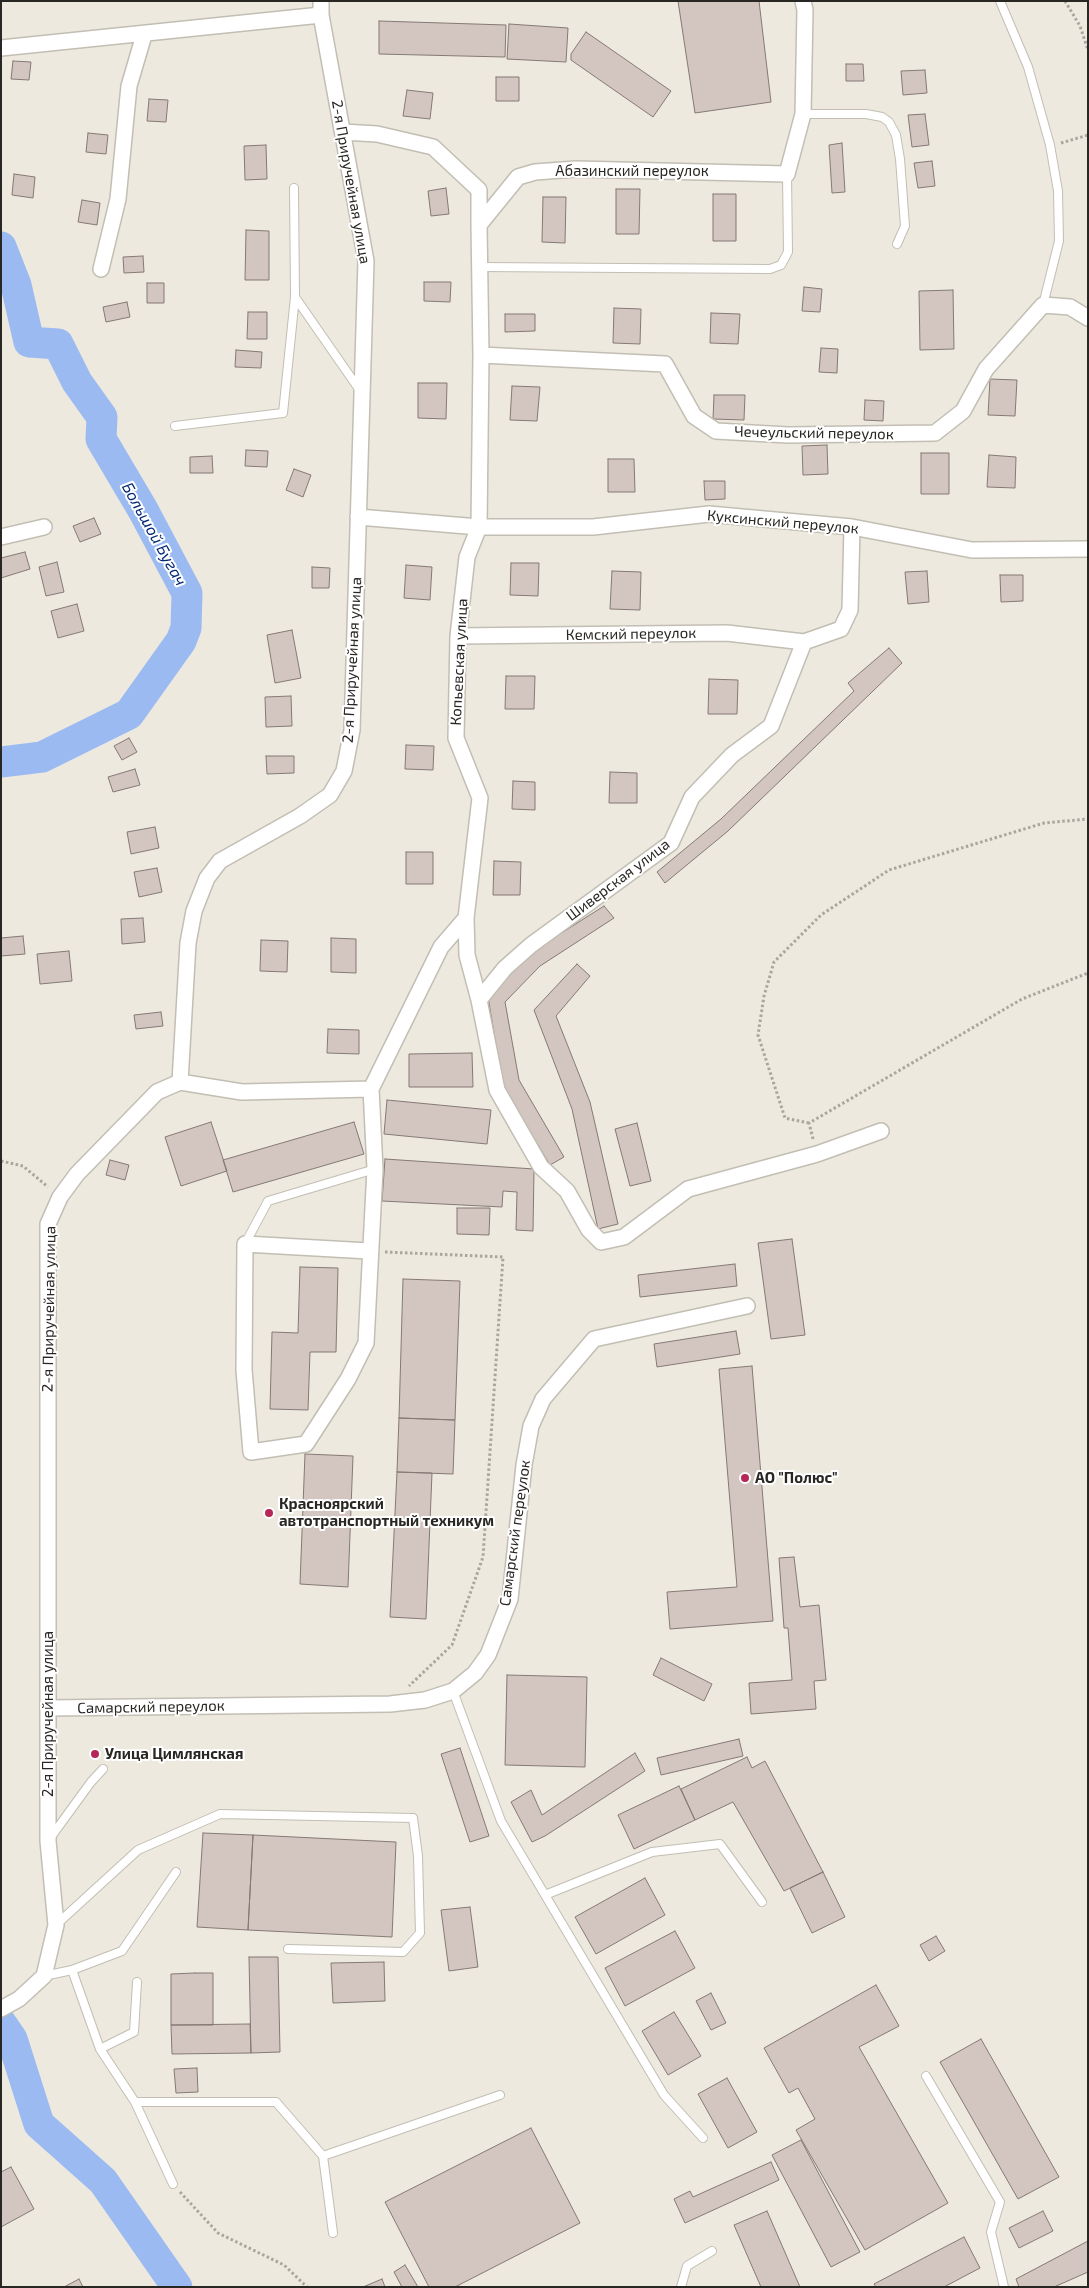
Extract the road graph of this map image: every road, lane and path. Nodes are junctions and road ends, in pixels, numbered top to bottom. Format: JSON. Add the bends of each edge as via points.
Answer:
{"nodes":[{"id":1,"x":803,"y":1,"type":"edge"},
{"id":2,"x":1000,"y":1,"type":"edge"},
{"id":3,"x":1065,"y":1,"type":"edge"},
{"id":4,"x":321,"y":8,"type":"edge"},
{"id":5,"x":144,"y":35,"type":"junction"},
{"id":6,"x":1,"y":48,"type":"edge"},
{"id":7,"x":1088,"y":50,"type":"edge"},
{"id":8,"x":803,"y":114,"type":"junction"},
{"id":9,"x":343,"y":132,"type":"junction"},
{"id":10,"x":1088,"y":135,"type":"edge"},
{"id":11,"x":1050,"y":146,"type":"junction"},
{"id":12,"x":787,"y":174,"type":"junction"},
{"id":13,"x":294,"y":188,"type":"dead end"},
{"id":14,"x":479,"y":225,"type":"junction"},
{"id":15,"x":897,"y":244,"type":"dead end"},
{"id":16,"x":480,"y":267,"type":"junction"},
{"id":17,"x":102,"y":269,"type":"dead end"},
{"id":18,"x":295,"y":297,"type":"junction"},
{"id":19,"x":1043,"y":305,"type":"junction"},
{"id":20,"x":1088,"y":318,"type":"edge"},
{"id":21,"x":481,"y":355,"type":"junction"},
{"id":22,"x":362,"y":393,"type":"junction"},
{"id":23,"x":175,"y":426,"type":"dead end"},
{"id":24,"x":358,"y":517,"type":"junction"},
{"id":25,"x":44,"y":527,"type":"dead end"},
{"id":26,"x":479,"y":527,"type":"junction"},
{"id":27,"x":852,"y":527,"type":"junction"},
{"id":28,"x":1,"y":536,"type":"edge"},
{"id":29,"x":1088,"y":549,"type":"edge"},
{"id":30,"x":458,"y":636,"type":"junction"},
{"id":31,"x":804,"y":642,"type":"junction"},
{"id":32,"x":1088,"y":819,"type":"edge"},
{"id":33,"x":466,"y":918,"type":"junction"},
{"id":34,"x":1088,"y":972,"type":"edge"},
{"id":35,"x":479,"y":1000,"type":"junction"},
{"id":36,"x":180,"y":1082,"type":"junction"},
{"id":37,"x":370,"y":1090,"type":"junction"},
{"id":38,"x":809,"y":1123,"type":"junction"},
{"id":39,"x":881,"y":1131,"type":"dead end"},
{"id":40,"x":817,"y":1154,"type":"junction"},
{"id":41,"x":1,"y":1162,"type":"edge"},
{"id":42,"x":375,"y":1169,"type":"junction"},
{"id":43,"x":60,"y":1197,"type":"junction"},
{"id":44,"x":245,"y":1244,"type":"junction"},
{"id":45,"x":369,"y":1251,"type":"junction"},
{"id":46,"x":747,"y":1306,"type":"dead end"},
{"id":47,"x":453,"y":1691,"type":"junction"},
{"id":48,"x":390,"y":1704,"type":"junction"},
{"id":49,"x":48,"y":1708,"type":"junction"},
{"id":50,"x":103,"y":1769,"type":"dead end"},
{"id":51,"x":48,"y":1841,"type":"junction"},
{"id":52,"x":176,"y":1872,"type":"dead end"},
{"id":53,"x":545,"y":1895,"type":"junction"},
{"id":54,"x":762,"y":1902,"type":"dead end"},
{"id":55,"x":56,"y":1924,"type":"junction"},
{"id":56,"x":288,"y":1949,"type":"dead end"},
{"id":57,"x":72,"y":1970,"type":"junction"},
{"id":58,"x":44,"y":1976,"type":"junction"},
{"id":59,"x":137,"y":1982,"type":"dead end"},
{"id":60,"x":1,"y":2008,"type":"edge"},
{"id":61,"x":100,"y":2049,"type":"junction"},
{"id":62,"x":926,"y":2076,"type":"dead end"},
{"id":63,"x":500,"y":2095,"type":"dead end"},
{"id":64,"x":135,"y":2102,"type":"junction"},
{"id":65,"x":703,"y":2138,"type":"dead end"},
{"id":66,"x":323,"y":2156,"type":"junction"},
{"id":67,"x":173,"y":2184,"type":"joint"},
{"id":68,"x":333,"y":2233,"type":"dead end"},
{"id":69,"x":712,"y":2251,"type":"dead end"},
{"id":70,"x":307,"y":2287,"type":"edge"},
{"id":71,"x":681,"y":2287,"type":"edge"},
{"id":72,"x":1004,"y":2287,"type":"edge"}],
"edges":[{"from":1,"to":8,"type":"street"},
{"from":2,"to":11,"type":"lane","via":[[1028,67]]},
{"from":3,"to":7,"type":"path","via":[[1080,26]]},
{"from":4,"to":5,"type":"street"},
{"from":4,"to":9,"type":"street","name":"2-я Приручейная улица"},
{"from":5,"to":6,"type":"street"},
{"from":5,"to":17,"type":"street","via":[[129,86],[118,199]]},
{"from":8,"to":12,"type":"street"},
{"from":8,"to":15,"type":"lane","via":[[866,114],[889,122],[896,135],[900,159],[905,226]]},
{"from":9,"to":14,"type":"street","via":[[377,134],[433,147],[479,190]]},
{"from":9,"to":22,"type":"street","name":"2-я Приручейная улица","via":[[366,261]]},
{"from":10,"to":11,"type":"path"},
{"from":11,"to":19,"type":"lane","via":[[1058,191],[1059,241]]},
{"from":12,"to":14,"type":"street","name":"Абазинский переулок","via":[[576,169],[535,172],[518,177]]},
{"from":12,"to":16,"type":"lane","via":[[788,252],[781,265],[770,269]]},
{"from":13,"to":18,"type":"lane"},
{"from":14,"to":16,"type":"street","name":"Копьевская улица"},
{"from":16,"to":21,"type":"street","name":"Копьевская улица"},
{"from":18,"to":22,"type":"lane"},
{"from":18,"to":23,"type":"lane","via":[[283,414]]},
{"from":19,"to":20,"type":"street","via":[[1070,307]]},
{"from":19,"to":21,"type":"street","name":"Чечеульский переулок","via":[[986,369],[963,411],[935,434],[788,435],[716,431],[694,416],[665,364]]},
{"from":21,"to":26,"type":"street","name":"Копьевская улица"},
{"from":22,"to":24,"type":"street","name":"2-я Приручейная улица"},
{"from":24,"to":26,"type":"street","name":"Куксинский переулок"},
{"from":24,"to":36,"type":"street","name":"2-я Приручейная улица","via":[[352,730],[344,771],[330,795],[300,816],[220,861],[207,878],[194,911],[188,942]]},
{"from":25,"to":28,"type":"street"},
{"from":26,"to":27,"type":"street","name":"Куксинский переулок","via":[[593,527],[709,514]]},
{"from":26,"to":30,"type":"street","name":"Копьевская улица","via":[[467,557]]},
{"from":27,"to":29,"type":"street","name":"Куксинский переулок","via":[[972,550]]},
{"from":27,"to":31,"type":"street","via":[[850,610],[841,629]]},
{"from":30,"to":31,"type":"street","name":"Кемский переулок","via":[[727,633]]},
{"from":30,"to":33,"type":"street","name":"Копьевская улица","via":[[456,738],[480,798]]},
{"from":31,"to":35,"type":"street","name":"Шиверская улица","via":[[770,726],[732,755],[692,797],[671,843],[531,945],[505,968]]},
{"from":32,"to":38,"type":"path","via":[[1044,823],[889,870],[822,916],[774,962],[758,1034],[784,1118]]},
{"from":33,"to":35,"type":"street","name":"Копьевская улица","via":[[468,955]]},
{"from":33,"to":37,"type":"street","via":[[441,947]]},
{"from":34,"to":38,"type":"path","via":[[1022,999]]},
{"from":35,"to":40,"type":"street","name":"Копьевская улица","via":[[497,1090],[542,1167],[567,1191],[589,1230],[601,1242],[624,1237],[688,1189]]},
{"from":36,"to":37,"type":"street","via":[[242,1092]]},
{"from":36,"to":43,"type":"street","name":"2-я Приручейная улица","via":[[156,1092],[77,1174]]},
{"from":37,"to":42,"type":"street"},
{"from":38,"to":40,"type":"path"},
{"from":39,"to":40,"type":"street"},
{"from":41,"to":43,"type":"path","via":[[23,1166]]},
{"from":42,"to":44,"type":"lane","via":[[268,1201]]},
{"from":42,"to":45,"type":"street"},
{"from":43,"to":49,"type":"street","name":"2-я Приручейная улица","via":[[48,1224]]},
{"from":44,"to":45,"type":"street"},
{"from":44,"to":45,"type":"street","via":[[244,1370],[251,1452],[306,1444],[348,1379],[366,1343]]},
{"from":45,"to":48,"type":"path","via":[[503,1257],[482,1558],[452,1645]]},
{"from":46,"to":47,"type":"street","name":"Самарский переулок","via":[[594,1339],[543,1399],[531,1426],[524,1465],[510,1599],[488,1655],[475,1673]]},
{"from":47,"to":48,"type":"street","name":"Самарский переулок","via":[[426,1700]]},
{"from":47,"to":53,"type":"lane","via":[[501,1821]]},
{"from":48,"to":49,"type":"street","name":"Самарский переулок"},
{"from":49,"to":51,"type":"street","name":"2-я Приручейная улица"},
{"from":50,"to":51,"type":"lane"},
{"from":51,"to":55,"type":"street","name":"2-я Приручейная улица"},
{"from":52,"to":57,"type":"lane","via":[[122,1951]]},
{"from":53,"to":54,"type":"lane","via":[[652,1852],[720,1844]]},
{"from":53,"to":65,"type":"lane","via":[[664,2095]]},
{"from":55,"to":56,"type":"lane","via":[[138,1850],[220,1814],[413,1818],[418,1856],[420,1933],[403,1952]]},
{"from":55,"to":58,"type":"street","name":"2-я Приручейная улица"},
{"from":57,"to":58,"type":"lane"},
{"from":57,"to":61,"type":"lane"},
{"from":58,"to":60,"type":"street","via":[[19,1999]]},
{"from":59,"to":61,"type":"lane","via":[[134,2032]]},
{"from":61,"to":64,"type":"lane"},
{"from":62,"to":72,"type":"lane","via":[[1000,2202],[991,2232]]},
{"from":63,"to":66,"type":"lane"},
{"from":64,"to":66,"type":"lane","via":[[276,2102]]},
{"from":64,"to":67,"type":"lane"},
{"from":66,"to":68,"type":"lane"},
{"from":67,"to":70,"type":"path","via":[[218,2233],[284,2265]]},
{"from":69,"to":71,"type":"lane","via":[[687,2266]]}]}
